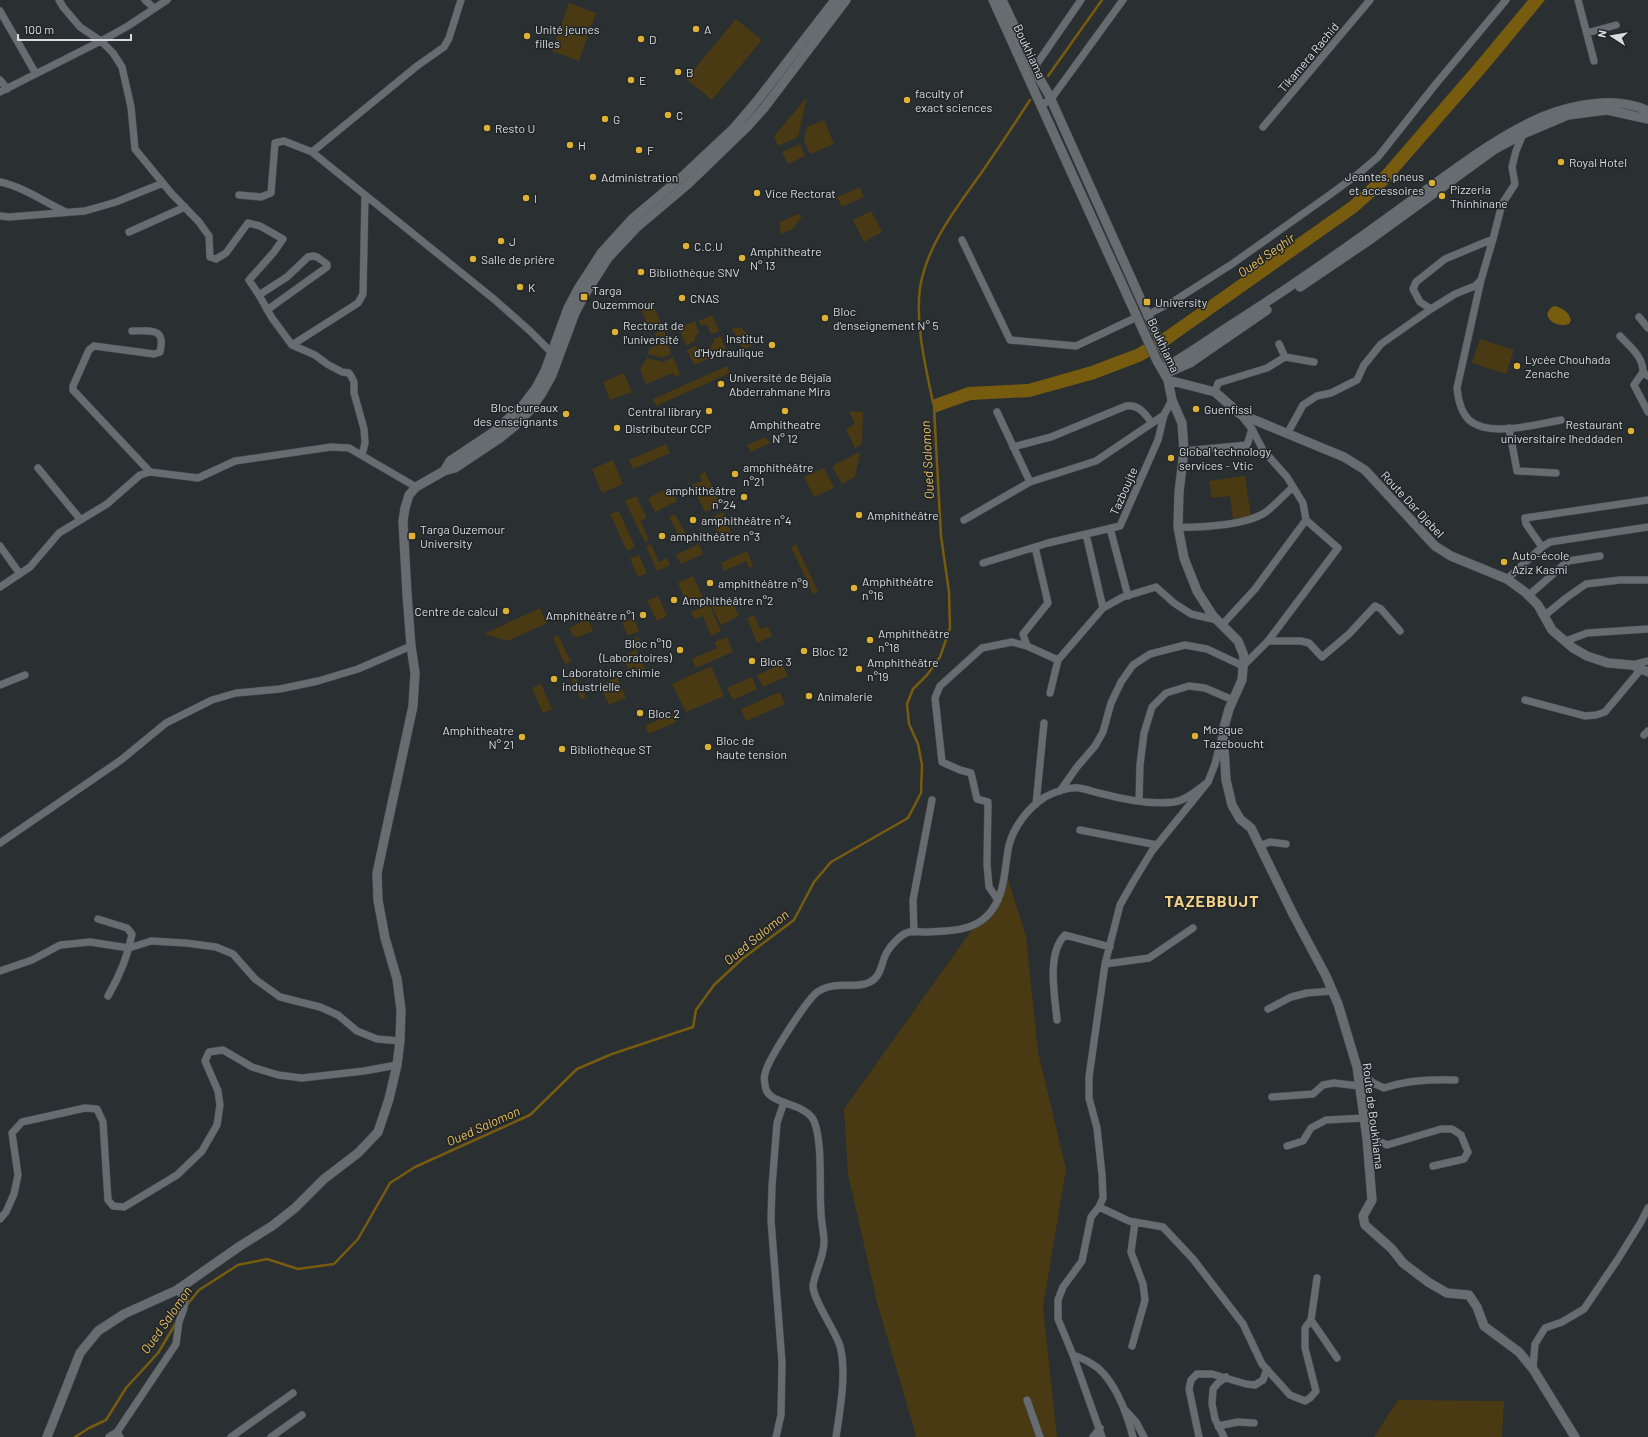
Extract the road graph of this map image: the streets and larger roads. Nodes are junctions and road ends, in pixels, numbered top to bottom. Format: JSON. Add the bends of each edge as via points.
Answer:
{"nodes":[{"id":1,"x":59,"y":0,"type":"edge"},
{"id":2,"x":145,"y":0,"type":"edge"},
{"id":3,"x":167,"y":0,"type":"edge"},
{"id":4,"x":460,"y":0,"type":"edge"},
{"id":5,"x":835,"y":0,"type":"edge"},
{"id":6,"x":846,"y":0,"type":"edge"},
{"id":7,"x":993,"y":0,"type":"edge"},
{"id":8,"x":1002,"y":0,"type":"edge"},
{"id":9,"x":1081,"y":0,"type":"edge"},
{"id":10,"x":1123,"y":0,"type":"edge"},
{"id":11,"x":1370,"y":0,"type":"edge"},
{"id":12,"x":1506,"y":0,"type":"edge"},
{"id":13,"x":1579,"y":0,"type":"edge"},
{"id":14,"x":154,"y":8,"type":"junction"},
{"id":15,"x":0,"y":11,"type":"edge"},
{"id":16,"x":1616,"y":25,"type":"dead end"},
{"id":17,"x":1587,"y":32,"type":"junction"},
{"id":18,"x":101,"y":41,"type":"junction"},
{"id":19,"x":1594,"y":60,"type":"dead end"},
{"id":20,"x":1036,"y":72,"type":"junction"},
{"id":21,"x":36,"y":74,"type":"junction"},
{"id":22,"x":0,"y":80,"type":"edge"},
{"id":23,"x":3,"y":90,"type":"edge"},
{"id":24,"x":1050,"y":97,"type":"junction"},
{"id":25,"x":1040,"y":102,"type":"junction"},
{"id":26,"x":1648,"y":111,"type":"edge"},
{"id":27,"x":1648,"y":119,"type":"edge"},
{"id":28,"x":1263,"y":127,"type":"dead end"},
{"id":29,"x":1523,"y":134,"type":"junction"},
{"id":30,"x":312,"y":152,"type":"junction"},
{"id":31,"x":0,"y":182,"type":"edge"},
{"id":32,"x":163,"y":183,"type":"junction"},
{"id":33,"x":239,"y":195,"type":"dead end"},
{"id":34,"x":365,"y":196,"type":"junction"},
{"id":35,"x":185,"y":207,"type":"junction"},
{"id":36,"x":68,"y":212,"type":"junction"},
{"id":37,"x":0,"y":216,"type":"edge"},
{"id":38,"x":129,"y":232,"type":"dead end"},
{"id":39,"x":1494,"y":239,"type":"junction"},
{"id":40,"x":962,"y":240,"type":"dead end"},
{"id":41,"x":1481,"y":280,"type":"junction"},
{"id":42,"x":259,"y":295,"type":"junction"},
{"id":43,"x":1431,"y":309,"type":"junction"},
{"id":44,"x":267,"y":310,"type":"junction"},
{"id":45,"x":571,"y":311,"type":"junction"},
{"id":46,"x":1639,"y":317,"type":"dead end"},
{"id":47,"x":1148,"y":318,"type":"junction"},
{"id":48,"x":1139,"y":321,"type":"junction"},
{"id":49,"x":1648,"y":328,"type":"edge"},
{"id":50,"x":132,"y":331,"type":"dead end"},
{"id":51,"x":1620,"y":336,"type":"dead end"},
{"id":52,"x":1279,"y":344,"type":"dead end"},
{"id":53,"x":292,"y":345,"type":"junction"},
{"id":54,"x":552,"y":353,"type":"junction"},
{"id":55,"x":1285,"y":357,"type":"junction"},
{"id":56,"x":1314,"y":362,"type":"dead end"},
{"id":57,"x":1166,"y":368,"type":"junction"},
{"id":58,"x":1646,"y":374,"type":"edge"},
{"id":59,"x":1215,"y":392,"type":"junction"},
{"id":60,"x":1172,"y":400,"type":"junction"},
{"id":61,"x":997,"y":412,"type":"dead end"},
{"id":62,"x":1648,"y":412,"type":"edge"},
{"id":63,"x":1240,"y":414,"type":"junction"},
{"id":64,"x":1164,"y":415,"type":"junction"},
{"id":65,"x":1561,"y":420,"type":"dead end"},
{"id":66,"x":1152,"y":423,"type":"junction"},
{"id":67,"x":1510,"y":428,"type":"junction"},
{"id":68,"x":1252,"y":429,"type":"junction"},
{"id":69,"x":1287,"y":434,"type":"junction"},
{"id":70,"x":1013,"y":447,"type":"junction"},
{"id":71,"x":1184,"y":450,"type":"junction"},
{"id":72,"x":362,"y":455,"type":"junction"},
{"id":73,"x":38,"y":468,"type":"dead end"},
{"id":74,"x":444,"y":471,"type":"junction"},
{"id":75,"x":150,"y":472,"type":"junction"},
{"id":76,"x":1556,"y":473,"type":"dead end"},
{"id":77,"x":1030,"y":482,"type":"junction"},
{"id":78,"x":1293,"y":486,"type":"junction"},
{"id":79,"x":416,"y":487,"type":"junction"},
{"id":80,"x":1648,"y":500,"type":"edge"},
{"id":81,"x":80,"y":520,"type":"junction"},
{"id":82,"x":964,"y":520,"type":"dead end"},
{"id":83,"x":1306,"y":520,"type":"junction"},
{"id":84,"x":1178,"y":527,"type":"junction"},
{"id":85,"x":1648,"y":527,"type":"edge"},
{"id":86,"x":1110,"y":528,"type":"junction"},
{"id":87,"x":1086,"y":534,"type":"junction"},
{"id":88,"x":0,"y":546,"type":"edge"},
{"id":89,"x":1035,"y":547,"type":"junction"},
{"id":90,"x":1542,"y":547,"type":"junction"},
{"id":91,"x":1600,"y":556,"type":"dead end"},
{"id":92,"x":983,"y":563,"type":"dead end"},
{"id":93,"x":20,"y":574,"type":"junction"},
{"id":94,"x":1507,"y":579,"type":"junction"},
{"id":95,"x":1648,"y":580,"type":"edge"},
{"id":96,"x":0,"y":587,"type":"edge"},
{"id":97,"x":1128,"y":596,"type":"junction"},
{"id":98,"x":1528,"y":596,"type":"junction"},
{"id":99,"x":1103,"y":608,"type":"junction"},
{"id":100,"x":1544,"y":616,"type":"junction"},
{"id":101,"x":1219,"y":622,"type":"junction"},
{"id":102,"x":1648,"y":629,"type":"edge"},
{"id":103,"x":1400,"y":631,"type":"dead end"},
{"id":104,"x":1023,"y":634,"type":"junction"},
{"id":105,"x":1268,"y":641,"type":"junction"},
{"id":106,"x":1566,"y":641,"type":"junction"},
{"id":107,"x":1012,"y":642,"type":"junction"},
{"id":108,"x":411,"y":646,"type":"junction"},
{"id":109,"x":1027,"y":646,"type":"junction"},
{"id":110,"x":1058,"y":660,"type":"junction"},
{"id":111,"x":1648,"y":661,"type":"edge"},
{"id":112,"x":1632,"y":665,"type":"junction"},
{"id":113,"x":1243,"y":666,"type":"junction"},
{"id":114,"x":1645,"y":671,"type":"edge"},
{"id":115,"x":25,"y":675,"type":"dead end"},
{"id":116,"x":0,"y":685,"type":"edge"},
{"id":117,"x":1050,"y":693,"type":"dead end"},
{"id":118,"x":1233,"y":700,"type":"junction"},
{"id":119,"x":1525,"y":700,"type":"dead end"},
{"id":120,"x":1044,"y":723,"type":"dead end"},
{"id":121,"x":1223,"y":730,"type":"junction"},
{"id":122,"x":1208,"y":782,"type":"junction"},
{"id":123,"x":1060,"y":791,"type":"junction"},
{"id":124,"x":932,"y":800,"type":"dead end"},
{"id":125,"x":1139,"y":801,"type":"junction"},
{"id":126,"x":1036,"y":804,"type":"junction"},
{"id":127,"x":1080,"y":830,"type":"dead end"},
{"id":128,"x":0,"y":843,"type":"edge"},
{"id":129,"x":1286,"y":844,"type":"dead end"},
{"id":130,"x":1158,"y":845,"type":"junction"},
{"id":131,"x":1259,"y":846,"type":"junction"},
{"id":132,"x":998,"y":900,"type":"junction"},
{"id":133,"x":98,"y":918,"type":"dead end"},
{"id":134,"x":1193,"y":928,"type":"dead end"},
{"id":135,"x":914,"y":932,"type":"junction"},
{"id":136,"x":1110,"y":947,"type":"junction"},
{"id":137,"x":129,"y":948,"type":"junction"},
{"id":138,"x":1105,"y":964,"type":"junction"},
{"id":139,"x":0,"y":971,"type":"edge"},
{"id":140,"x":1332,"y":991,"type":"junction"},
{"id":141,"x":108,"y":996,"type":"dead end"},
{"id":142,"x":1268,"y":1009,"type":"dead end"},
{"id":143,"x":1057,"y":1020,"type":"dead end"},
{"id":144,"x":400,"y":1041,"type":"junction"},
{"id":145,"x":397,"y":1065,"type":"junction"},
{"id":146,"x":1357,"y":1067,"type":"junction"},
{"id":147,"x":1455,"y":1080,"type":"dead end"},
{"id":148,"x":1360,"y":1086,"type":"junction"},
{"id":149,"x":1272,"y":1097,"type":"dead end"},
{"id":150,"x":784,"y":1102,"type":"junction"},
{"id":151,"x":1364,"y":1118,"type":"junction"},
{"id":152,"x":1366,"y":1135,"type":"junction"},
{"id":153,"x":1288,"y":1146,"type":"dead end"},
{"id":154,"x":1433,"y":1166,"type":"dead end"},
{"id":155,"x":1099,"y":1207,"type":"junction"},
{"id":156,"x":1648,"y":1208,"type":"edge"},
{"id":157,"x":0,"y":1219,"type":"edge"},
{"id":158,"x":1135,"y":1222,"type":"junction"},
{"id":159,"x":1317,"y":1278,"type":"dead end"},
{"id":160,"x":177,"y":1290,"type":"junction"},
{"id":161,"x":1311,"y":1320,"type":"junction"},
{"id":162,"x":1132,"y":1346,"type":"dead end"},
{"id":163,"x":1073,"y":1355,"type":"junction"},
{"id":164,"x":1337,"y":1358,"type":"dead end"},
{"id":165,"x":1267,"y":1369,"type":"junction"},
{"id":166,"x":1533,"y":1369,"type":"junction"},
{"id":167,"x":1226,"y":1377,"type":"junction"},
{"id":168,"x":294,"y":1393,"type":"dead end"},
{"id":169,"x":1028,"y":1400,"type":"dead end"},
{"id":170,"x":1125,"y":1410,"type":"junction"},
{"id":171,"x":302,"y":1415,"type":"dead end"},
{"id":172,"x":1254,"y":1423,"type":"dead end"},
{"id":173,"x":1218,"y":1426,"type":"junction"},
{"id":174,"x":1100,"y":1428,"type":"junction"},
{"id":175,"x":118,"y":1435,"type":"edge"},
{"id":176,"x":47,"y":1437,"type":"edge"},
{"id":177,"x":109,"y":1437,"type":"edge"},
{"id":178,"x":231,"y":1437,"type":"edge"},
{"id":179,"x":271,"y":1437,"type":"edge"},
{"id":180,"x":776,"y":1437,"type":"edge"},
{"id":181,"x":836,"y":1437,"type":"edge"},
{"id":182,"x":1040,"y":1437,"type":"edge"},
{"id":183,"x":1093,"y":1437,"type":"edge"},
{"id":184,"x":1102,"y":1437,"type":"edge"},
{"id":185,"x":1133,"y":1437,"type":"edge"},
{"id":186,"x":1144,"y":1437,"type":"edge"},
{"id":187,"x":1199,"y":1437,"type":"edge"},
{"id":188,"x":1224,"y":1437,"type":"edge"},
{"id":189,"x":1575,"y":1437,"type":"edge"}],
"edges":[{"from":1,"to":18,"type":"street","via":[[80,27]]},
{"from":2,"to":14,"type":"street"},
{"from":3,"to":14,"type":"street"},
{"from":4,"to":30,"type":"street","via":[[444,47]]},
{"from":5,"to":45,"type":"street","via":[[734,128],[616,235],[589,270]]},
{"from":6,"to":45,"type":"street","via":[[748,126],[688,184],[637,227],[608,258]]},
{"from":7,"to":25,"type":"street","name":"Boukhiama"},
{"from":8,"to":20,"type":"street","name":"Boukhiama"},
{"from":9,"to":20,"type":"street"},
{"from":10,"to":24,"type":"street"},
{"from":11,"to":28,"type":"street","name":"Tikamera Rachid"},
{"from":12,"to":47,"type":"street","via":[[1373,161],[1334,192],[1232,264]]},
{"from":13,"to":17,"type":"street"},
{"from":14,"to":18,"type":"street"},
{"from":15,"to":21,"type":"street"},
{"from":16,"to":17,"type":"street"},
{"from":17,"to":19,"type":"street"},
{"from":18,"to":21,"type":"street"},
{"from":18,"to":32,"type":"street","via":[[122,67],[131,107],[135,149]]},
{"from":20,"to":24,"type":"street","name":"Boukhiama"},
{"from":21,"to":23,"type":"street"},
{"from":22,"to":23,"type":"street"},
{"from":24,"to":25,"type":"street"},
{"from":24,"to":47,"type":"street","name":"Boukhiama"},
{"from":25,"to":48,"type":"street","name":"Boukhiama"},
{"from":26,"to":57,"type":"street","via":[[1616,103],[1581,106],[1562,110],[1520,128],[1388,215],[1268,302]]},
{"from":27,"to":29,"type":"street","via":[[1607,110],[1568,115]]},
{"from":29,"to":39,"type":"street","via":[[1512,167],[1515,184],[1502,204]]},
{"from":29,"to":57,"type":"street","via":[[1495,149],[1368,241],[1190,363]]},
{"from":30,"to":33,"type":"street","via":[[284,141],[275,143],[271,193],[261,197]]},
{"from":30,"to":34,"type":"street"},
{"from":31,"to":36,"type":"street","via":[[28,192]]},
{"from":32,"to":35,"type":"street"},
{"from":32,"to":36,"type":"street","via":[[116,202],[84,211]]},
{"from":34,"to":53,"type":"street","via":[[363,294],[358,303]]},
{"from":34,"to":54,"type":"street","via":[[495,300]]},
{"from":35,"to":38,"type":"street"},
{"from":35,"to":42,"type":"street","via":[[209,236],[210,257],[216,259],[226,253],[248,223],[260,226],[283,239],[249,280]]},
{"from":36,"to":37,"type":"street"},
{"from":39,"to":41,"type":"street"},
{"from":39,"to":43,"type":"street","via":[[1445,259],[1416,282],[1413,289],[1417,297],[1423,306]]},
{"from":40,"to":48,"type":"street","via":[[1010,340],[1076,346]]},
{"from":41,"to":43,"type":"street","via":[[1475,286],[1455,294]]},
{"from":41,"to":67,"type":"street","via":[[1457,388],[1459,400],[1463,411],[1476,424],[1491,428]]},
{"from":42,"to":44,"type":"street"},
{"from":42,"to":44,"type":"street","via":[[287,277],[308,257],[317,257],[328,264]]},
{"from":43,"to":69,"type":"street","via":[[1381,344],[1364,365],[1357,380],[1331,393],[1317,396],[1303,405]]},
{"from":44,"to":53,"type":"street"},
{"from":45,"to":54,"type":"street"},
{"from":45,"to":74,"type":"street","via":[[552,375],[530,410],[500,438],[454,468]]},
{"from":46,"to":49,"type":"street"},
{"from":47,"to":57,"type":"street","name":"Boukhiama"},
{"from":48,"to":57,"type":"street","name":"Boukhiama"},
{"from":50,"to":75,"type":"street","via":[[153,331],[160,334],[163,341],[160,352],[154,354],[94,346],[89,350],[73,390]]},
{"from":51,"to":58,"type":"street","via":[[1637,353]]},
{"from":52,"to":55,"type":"street"},
{"from":53,"to":72,"type":"street","via":[[351,376],[364,429],[365,443]]},
{"from":54,"to":74,"type":"street","via":[[542,377],[524,404],[495,431],[448,463]]},
{"from":55,"to":56,"type":"street"},
{"from":55,"to":59,"type":"street","via":[[1267,368],[1218,383]]},
{"from":57,"to":59,"type":"street","name":"Route Dar Djebel"},
{"from":57,"to":60,"type":"street","name":"Boukhiama"},
{"from":58,"to":62,"type":"street","via":[[1634,385]]},
{"from":59,"to":63,"type":"street","name":"Route Dar Djebel"},
{"from":60,"to":64,"type":"street","name":"Tazboujte"},
{"from":60,"to":71,"type":"street","name":"Boukhiama","via":[[1182,423]]},
{"from":61,"to":70,"type":"street"},
{"from":63,"to":68,"type":"street"},
{"from":63,"to":69,"type":"street","name":"Route Dar Djebel"},
{"from":64,"to":66,"type":"street"},
{"from":64,"to":86,"type":"street","name":"Tazboujte","via":[[1158,440],[1120,526]]},
{"from":65,"to":67,"type":"street"},
{"from":66,"to":70,"type":"street","via":[[1140,408],[1131,405],[1051,437]]},
{"from":66,"to":77,"type":"street","via":[[1096,461]]},
{"from":67,"to":76,"type":"street","via":[[1517,471]]},
{"from":68,"to":71,"type":"street","via":[[1247,445]]},
{"from":68,"to":78,"type":"street","via":[[1263,450]]},
{"from":69,"to":94,"type":"street","name":"Route Dar Djebel","via":[[1344,457],[1365,470],[1435,546],[1451,556]]},
{"from":70,"to":77,"type":"street"},
{"from":71,"to":84,"type":"street","name":"Boukhiama"},
{"from":72,"to":75,"type":"street","via":[[349,448],[331,447],[235,461],[198,478]]},
{"from":72,"to":79,"type":"street"},
{"from":73,"to":81,"type":"street"},
{"from":74,"to":79,"type":"street"},
{"from":75,"to":81,"type":"street","via":[[140,475],[107,504]]},
{"from":77,"to":82,"type":"street"},
{"from":78,"to":83,"type":"street","via":[[1303,503]]},
{"from":78,"to":84,"type":"street","via":[[1266,512],[1251,519],[1198,528]]},
{"from":79,"to":108,"type":"street","via":[[409,495],[403,521]]},
{"from":80,"to":90,"type":"street","via":[[1525,518],[1526,524]]},
{"from":81,"to":93,"type":"street","via":[[60,533],[30,567]]},
{"from":83,"to":101,"type":"street","via":[[1255,589]]},
{"from":83,"to":105,"type":"street","via":[[1338,548]]},
{"from":84,"to":101,"type":"street","name":"Boukhiama","via":[[1184,558],[1197,591]]},
{"from":85,"to":90,"type":"street","via":[[1550,542]]},
{"from":86,"to":87,"type":"street","name":"Tazboujte"},
{"from":86,"to":97,"type":"street"},
{"from":87,"to":89,"type":"street","name":"Tazboujte"},
{"from":87,"to":99,"type":"street"},
{"from":88,"to":93,"type":"street"},
{"from":89,"to":92,"type":"street","name":"Tazboujte"},
{"from":89,"to":104,"type":"street","via":[[1048,603]]},
{"from":90,"to":94,"type":"street"},
{"from":91,"to":98,"type":"street","via":[[1568,561]]},
{"from":93,"to":96,"type":"street"},
{"from":94,"to":98,"type":"street","name":"Route Dar Djebel"},
{"from":95,"to":100,"type":"street","via":[[1586,584]]},
{"from":97,"to":99,"type":"street"},
{"from":97,"to":101,"type":"street","via":[[1156,587],[1191,614]]},
{"from":98,"to":100,"type":"street","name":"Route Dar Djebel","via":[[1538,605]]},
{"from":99,"to":110,"type":"street"},
{"from":100,"to":106,"type":"street","name":"Route Dar Djebel","via":[[1552,630]]},
{"from":101,"to":113,"type":"street","name":"Boukhiama","via":[[1238,641],[1244,656]]},
{"from":102,"to":106,"type":"street","via":[[1587,633]]},
{"from":103,"to":105,"type":"street","via":[[1381,609],[1375,606],[1349,634],[1322,657],[1309,643],[1301,640]]},
{"from":104,"to":107,"type":"street"},
{"from":104,"to":109,"type":"street"},
{"from":105,"to":113,"type":"street"},
{"from":106,"to":112,"type":"street","name":"Route Dar Djebel","via":[[1587,656],[1608,663]]},
{"from":107,"to":109,"type":"street"},
{"from":107,"to":132,"type":"street","via":[[982,648],[940,686],[935,698],[942,762],[971,773],[977,798],[988,802],[989,887]]},
{"from":108,"to":128,"type":"street","via":[[358,669],[318,681],[280,689],[236,693],[212,700],[166,723],[121,760]]},
{"from":108,"to":144,"type":"street","via":[[415,672],[413,706],[377,873],[378,900],[397,979],[401,1010]]},
{"from":109,"to":110,"type":"street"},
{"from":110,"to":117,"type":"street"},
{"from":111,"to":112,"type":"street"},
{"from":112,"to":114,"type":"street","name":"Route Dar Djebel"},
{"from":113,"to":118,"type":"street","name":"Boukhiama","via":[[1242,680]]},
{"from":113,"to":123,"type":"street","via":[[1207,649],[1186,645],[1150,654],[1133,665],[1120,682],[1101,736]]},
{"from":114,"to":119,"type":"street","via":[[1605,712],[1596,715],[1585,716]]},
{"from":115,"to":116,"type":"street"},
{"from":118,"to":121,"type":"street","name":"Boukhiama"},
{"from":118,"to":125,"type":"street","via":[[1205,688],[1189,686],[1166,693],[1152,706],[1144,734]]},
{"from":120,"to":126,"type":"street"},
{"from":121,"to":122,"type":"street"},
{"from":121,"to":131,"type":"street","name":"Route de Boukhiama","via":[[1226,780],[1232,805],[1240,819],[1251,828]]},
{"from":122,"to":125,"type":"street","via":[[1189,796],[1175,802]]},
{"from":122,"to":130,"type":"street"},
{"from":123,"to":125,"type":"street","via":[[1078,788]]},
{"from":123,"to":126,"type":"street"},
{"from":124,"to":135,"type":"street","via":[[913,900]]},
{"from":126,"to":132,"type":"street","via":[[1026,813],[1014,832],[1005,879]]},
{"from":127,"to":130,"type":"street"},
{"from":129,"to":131,"type":"street","via":[[1270,842]]},
{"from":130,"to":136,"type":"street","via":[[1120,905]]},
{"from":131,"to":140,"type":"street","name":"Route de Boukhiama"},
{"from":132,"to":135,"type":"street","via":[[988,915],[976,924],[944,931]]},
{"from":133,"to":137,"type":"street","via":[[127,928],[132,934]]},
{"from":134,"to":138,"type":"street","via":[[1149,958]]},
{"from":135,"to":150,"type":"street","via":[[900,937],[887,952],[880,972],[870,982],[830,986],[817,992],[806,1006],[775,1051],[764,1073],[765,1088],[772,1098]]},
{"from":136,"to":138,"type":"street"},
{"from":136,"to":143,"type":"street","via":[[1065,935],[1060,941],[1053,967]]},
{"from":137,"to":139,"type":"street","via":[[90,942],[60,945],[32,960]]},
{"from":137,"to":141,"type":"street"},
{"from":137,"to":144,"type":"street","via":[[152,941],[216,947],[233,954],[255,979],[280,997],[320,1007],[338,1015],[357,1031],[377,1039]]},
{"from":138,"to":155,"type":"street","via":[[1089,1077],[1089,1098],[1097,1128],[1102,1175],[1103,1198]]},
{"from":140,"to":142,"type":"street","via":[[1291,997]]},
{"from":140,"to":146,"type":"street","name":"Route de Boukhiama"},
{"from":144,"to":145,"type":"street"},
{"from":145,"to":157,"type":"street","via":[[302,1078],[278,1075],[252,1067],[223,1050],[209,1052],[205,1061],[218,1091],[220,1105],[217,1125],[202,1151],[178,1175],[124,1206],[113,1206],[108,1200],[103,1122],[97,1110],[85,1108],[22,1122],[12,1133],[18,1175],[14,1194]]},
{"from":145,"to":160,"type":"street","via":[[378,1132],[358,1153],[324,1179],[295,1208],[272,1226]]},
{"from":146,"to":147,"type":"street","via":[[1373,1083],[1384,1088],[1432,1079]]},
{"from":146,"to":148,"type":"street","name":"Route de Boukhiama"},
{"from":148,"to":149,"type":"street","via":[[1334,1082],[1323,1085],[1313,1094]]},
{"from":148,"to":151,"type":"street","name":"Route de Boukhiama"},
{"from":150,"to":180,"type":"street","via":[[777,1123],[772,1193],[782,1362],[781,1415]]},
{"from":150,"to":181,"type":"street","via":[[801,1108],[813,1118],[818,1136],[824,1242],[813,1286],[816,1299],[827,1316],[840,1347],[843,1372]]},
{"from":151,"to":152,"type":"street","name":"Route de Boukhiama"},
{"from":151,"to":153,"type":"street","via":[[1326,1120],[1311,1128],[1303,1141]]},
{"from":152,"to":154,"type":"street","via":[[1387,1145],[1441,1129],[1452,1130],[1461,1136],[1468,1152],[1464,1159]]},
{"from":152,"to":166,"type":"street","name":"Route de Boukhiama","via":[[1372,1200],[1363,1216],[1365,1225],[1392,1249],[1403,1263],[1428,1282],[1448,1293],[1469,1295],[1484,1326],[1519,1352]]},
{"from":155,"to":158,"type":"street"},
{"from":155,"to":163,"type":"street","via":[[1091,1217],[1082,1261],[1063,1287],[1058,1300],[1058,1318]]},
{"from":156,"to":166,"type":"street","via":[[1584,1309],[1562,1322],[1545,1328],[1536,1344]]},
{"from":158,"to":162,"type":"street","via":[[1131,1252],[1143,1284],[1145,1300]]},
{"from":158,"to":165,"type":"street","via":[[1163,1227],[1193,1259],[1243,1324],[1262,1364]]},
{"from":159,"to":161,"type":"street"},
{"from":160,"to":175,"type":"street","via":[[185,1298],[176,1344]]},
{"from":160,"to":176,"type":"street","via":[[124,1314],[98,1331],[80,1353]]},
{"from":161,"to":164,"type":"street"},
{"from":161,"to":165,"type":"street","via":[[1305,1328],[1304,1348],[1316,1391],[1310,1398],[1305,1401],[1290,1395]]},
{"from":163,"to":170,"type":"street","via":[[1089,1361],[1099,1369]]},
{"from":163,"to":174,"type":"street"},
{"from":165,"to":167,"type":"street","via":[[1263,1380],[1254,1385]]},
{"from":166,"to":189,"type":"street","name":"Route de Boukhiama"},
{"from":167,"to":173,"type":"street","via":[[1213,1389],[1212,1404]]},
{"from":167,"to":187,"type":"street","via":[[1197,1374],[1191,1380],[1189,1389]]},
{"from":168,"to":178,"type":"street"},
{"from":169,"to":182,"type":"street"},
{"from":170,"to":185,"type":"street"},
{"from":170,"to":186,"type":"street","via":[[1136,1422]]},
{"from":171,"to":179,"type":"street"},
{"from":172,"to":173,"type":"street","via":[[1238,1422]]},
{"from":173,"to":188,"type":"street"},
{"from":174,"to":183,"type":"street"},
{"from":174,"to":184,"type":"street"},
{"from":175,"to":177,"type":"street"}]}
